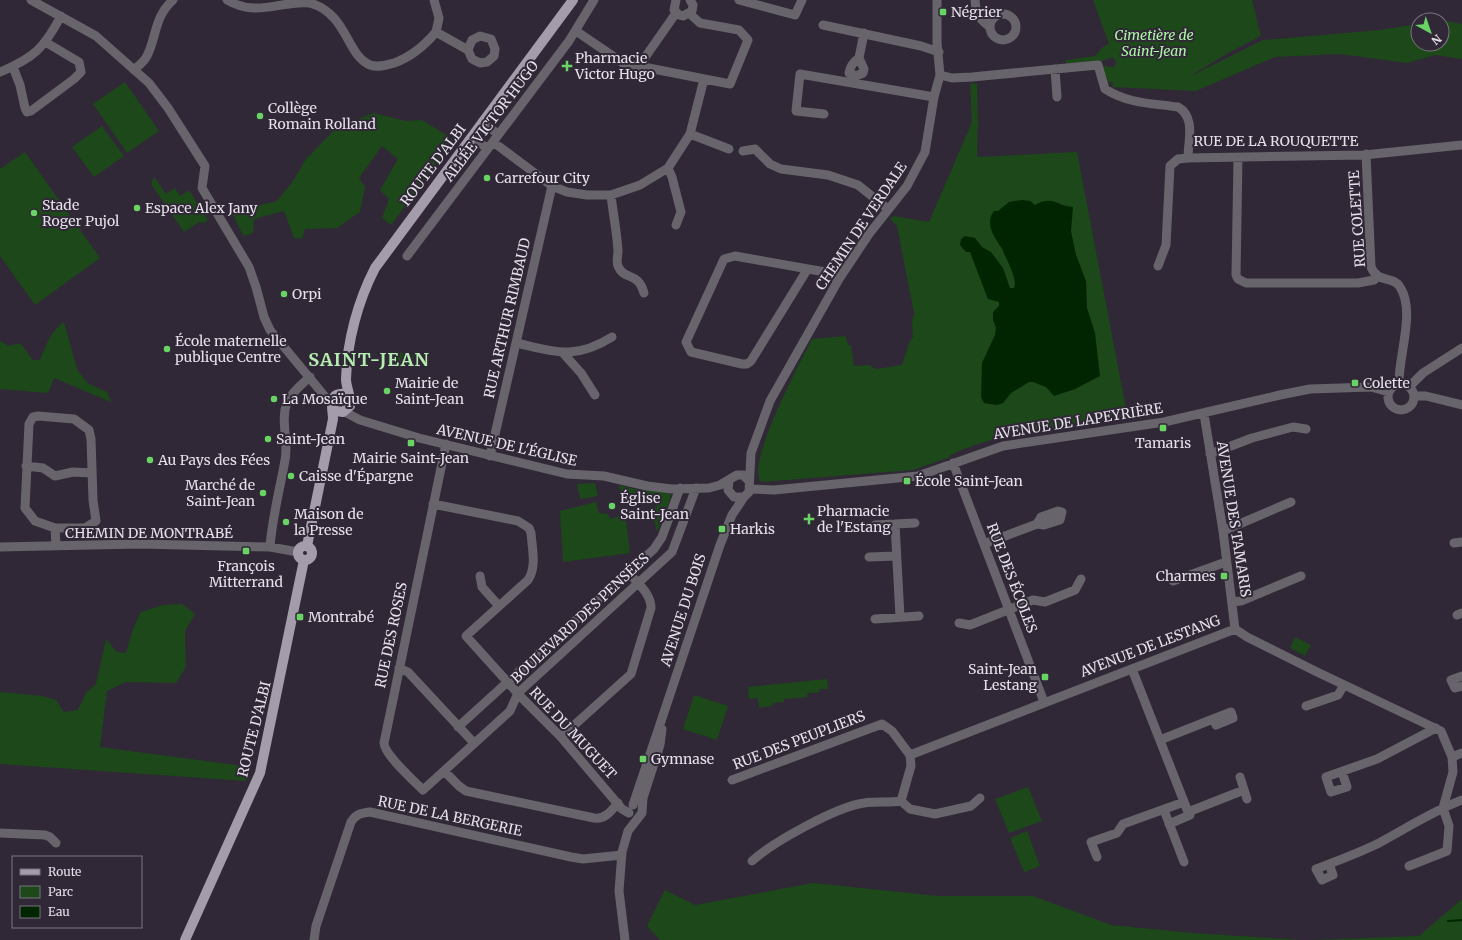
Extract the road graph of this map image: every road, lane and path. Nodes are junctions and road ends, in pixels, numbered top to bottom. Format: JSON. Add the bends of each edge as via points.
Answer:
{"nodes":[{"id":1,"x":30,"y":0,"type":"edge"},
{"id":2,"x":173,"y":0,"type":"edge"},
{"id":3,"x":227,"y":0,"type":"edge"},
{"id":4,"x":434,"y":0,"type":"edge"},
{"id":5,"x":569,"y":0,"type":"edge"},
{"id":6,"x":573,"y":0,"type":"edge"},
{"id":7,"x":594,"y":0,"type":"edge"},
{"id":8,"x":676,"y":0,"type":"edge"},
{"id":9,"x":690,"y":0,"type":"edge"},
{"id":10,"x":739,"y":0,"type":"edge"},
{"id":11,"x":802,"y":0,"type":"edge"},
{"id":12,"x":937,"y":0,"type":"edge"},
{"id":13,"x":975,"y":0,"type":"edge"},
{"id":14,"x":676,"y":13,"type":"junction"},
{"id":15,"x":690,"y":14,"type":"junction"},
{"id":16,"x":562,"y":15,"type":"junction"},
{"id":17,"x":61,"y":16,"type":"junction"},
{"id":18,"x":823,"y":25,"type":"dead end"},
{"id":19,"x":990,"y":27,"type":"dead end"},
{"id":20,"x":576,"y":31,"type":"junction"},
{"id":21,"x":436,"y":32,"type":"junction"},
{"id":22,"x":864,"y":33,"type":"junction"},
{"id":23,"x":46,"y":43,"type":"junction"},
{"id":24,"x":468,"y":50,"type":"dead end"},
{"id":25,"x":939,"y":52,"type":"junction"},
{"id":26,"x":859,"y":58,"type":"dead end"},
{"id":27,"x":639,"y":66,"type":"junction"},
{"id":28,"x":13,"y":67,"type":"junction"},
{"id":29,"x":1055,"y":69,"type":"junction"},
{"id":30,"x":134,"y":70,"type":"junction"},
{"id":31,"x":0,"y":72,"type":"edge"},
{"id":32,"x":940,"y":75,"type":"junction"},
{"id":33,"x":704,"y":78,"type":"junction"},
{"id":34,"x":934,"y":97,"type":"junction"},
{"id":35,"x":1057,"y":97,"type":"dead end"},
{"id":36,"x":824,"y":114,"type":"dead end"},
{"id":37,"x":482,"y":122,"type":"junction"},
{"id":38,"x":690,"y":134,"type":"junction"},
{"id":39,"x":471,"y":137,"type":"junction"},
{"id":40,"x":493,"y":142,"type":"junction"},
{"id":41,"x":1462,"y":145,"type":"edge"},
{"id":42,"x":729,"y":149,"type":"dead end"},
{"id":43,"x":743,"y":151,"type":"dead end"},
{"id":44,"x":1366,"y":154,"type":"junction"},
{"id":45,"x":1188,"y":158,"type":"junction"},
{"id":46,"x":1238,"y":158,"type":"junction"},
{"id":47,"x":668,"y":168,"type":"junction"},
{"id":48,"x":552,"y":186,"type":"junction"},
{"id":49,"x":611,"y":195,"type":"junction"},
{"id":50,"x":888,"y":209,"type":"junction"},
{"id":51,"x":676,"y":225,"type":"dead end"},
{"id":52,"x":407,"y":256,"type":"dead end"},
{"id":53,"x":1158,"y":266,"type":"dead end"},
{"id":54,"x":807,"y":270,"type":"junction"},
{"id":55,"x":1377,"y":276,"type":"junction"},
{"id":56,"x":839,"y":280,"type":"junction"},
{"id":57,"x":644,"y":293,"type":"dead end"},
{"id":58,"x":612,"y":337,"type":"dead end"},
{"id":59,"x":351,"y":343,"type":"junction"},
{"id":60,"x":516,"y":343,"type":"junction"},
{"id":61,"x":1462,"y":348,"type":"edge"},
{"id":62,"x":563,"y":353,"type":"junction"},
{"id":63,"x":310,"y":377,"type":"junction"},
{"id":64,"x":1399,"y":384,"type":"junction"},
{"id":65,"x":1409,"y":387,"type":"junction"},
{"id":66,"x":1389,"y":392,"type":"junction"},
{"id":67,"x":595,"y":395,"type":"dead end"},
{"id":68,"x":1414,"y":396,"type":"junction"},
{"id":69,"x":334,"y":401,"type":"junction"},
{"id":70,"x":1462,"y":405,"type":"edge"},
{"id":71,"x":347,"y":407,"type":"junction"},
{"id":72,"x":1204,"y":414,"type":"junction"},
{"id":73,"x":1306,"y":429,"type":"dead end"},
{"id":74,"x":446,"y":444,"type":"junction"},
{"id":75,"x":751,"y":453,"type":"junction"},
{"id":76,"x":1210,"y":454,"type":"junction"},
{"id":77,"x":490,"y":456,"type":"junction"},
{"id":78,"x":953,"y":463,"type":"junction"},
{"id":79,"x":26,"y":466,"type":"junction"},
{"id":80,"x":91,"y":473,"type":"junction"},
{"id":81,"x":737,"y":475,"type":"junction"},
{"id":82,"x":729,"y":480,"type":"junction"},
{"id":83,"x":680,"y":488,"type":"junction"},
{"id":84,"x":696,"y":488,"type":"junction"},
{"id":85,"x":709,"y":488,"type":"junction"},
{"id":86,"x":748,"y":489,"type":"junction"},
{"id":87,"x":731,"y":494,"type":"junction"},
{"id":88,"x":318,"y":498,"type":"junction"},
{"id":89,"x":1291,"y":502,"type":"dead end"},
{"id":90,"x":433,"y":504,"type":"junction"},
{"id":91,"x":732,"y":515,"type":"junction"},
{"id":92,"x":915,"y":522,"type":"dead end"},
{"id":93,"x":895,"y":524,"type":"junction"},
{"id":94,"x":1037,"y":524,"type":"dead end"},
{"id":95,"x":875,"y":525,"type":"dead end"},
{"id":96,"x":55,"y":528,"type":"junction"},
{"id":97,"x":1223,"y":531,"type":"junction"},
{"id":98,"x":984,"y":544,"type":"junction"},
{"id":99,"x":56,"y":546,"type":"junction"},
{"id":100,"x":307,"y":546,"type":"junction"},
{"id":101,"x":0,"y":547,"type":"edge"},
{"id":102,"x":270,"y":547,"type":"junction"},
{"id":103,"x":298,"y":552,"type":"junction"},
{"id":104,"x":896,"y":556,"type":"junction"},
{"id":105,"x":869,"y":557,"type":"dead end"},
{"id":106,"x":304,"y":560,"type":"junction"},
{"id":107,"x":1226,"y":562,"type":"junction"},
{"id":108,"x":628,"y":572,"type":"junction"},
{"id":109,"x":480,"y":576,"type":"dead end"},
{"id":110,"x":1301,"y":576,"type":"dead end"},
{"id":111,"x":1081,"y":579,"type":"dead end"},
{"id":112,"x":1173,"y":581,"type":"dead end"},
{"id":113,"x":638,"y":584,"type":"junction"},
{"id":114,"x":1232,"y":602,"type":"junction"},
{"id":115,"x":499,"y":606,"type":"junction"},
{"id":116,"x":1009,"y":610,"type":"junction"},
{"id":117,"x":918,"y":616,"type":"dead end"},
{"id":118,"x":900,"y":617,"type":"junction"},
{"id":119,"x":875,"y":619,"type":"dead end"},
{"id":120,"x":959,"y":623,"type":"dead end"},
{"id":121,"x":1235,"y":629,"type":"junction"},
{"id":122,"x":399,"y":668,"type":"junction"},
{"id":123,"x":1132,"y":669,"type":"junction"},
{"id":124,"x":1462,"y":676,"type":"edge"},
{"id":125,"x":508,"y":681,"type":"junction"},
{"id":126,"x":1344,"y":685,"type":"junction"},
{"id":127,"x":1462,"y":686,"type":"edge"},
{"id":128,"x":518,"y":693,"type":"junction"},
{"id":129,"x":1044,"y":702,"type":"junction"},
{"id":130,"x":1306,"y":706,"type":"dead end"},
{"id":131,"x":1214,"y":719,"type":"dead end"},
{"id":132,"x":458,"y":727,"type":"junction"},
{"id":133,"x":1436,"y":728,"type":"junction"},
{"id":134,"x":561,"y":737,"type":"junction"},
{"id":135,"x":1160,"y":740,"type":"junction"},
{"id":136,"x":474,"y":743,"type":"junction"},
{"id":137,"x":1462,"y":753,"type":"edge"},
{"id":138,"x":910,"y":755,"type":"junction"},
{"id":139,"x":1452,"y":757,"type":"junction"},
{"id":140,"x":444,"y":770,"type":"junction"},
{"id":141,"x":1458,"y":771,"type":"edge"},
{"id":142,"x":1342,"y":772,"type":"dead end"},
{"id":143,"x":1240,"y":777,"type":"dead end"},
{"id":144,"x":732,"y":780,"type":"dead end"},
{"id":145,"x":1244,"y":790,"type":"junction"},
{"id":146,"x":980,"y":798,"type":"dead end"},
{"id":147,"x":1247,"y":799,"type":"dead end"},
{"id":148,"x":1462,"y":800,"type":"edge"},
{"id":149,"x":901,"y":801,"type":"junction"},
{"id":150,"x":1184,"y":802,"type":"junction"},
{"id":151,"x":618,"y":803,"type":"junction"},
{"id":152,"x":1443,"y":808,"type":"junction"},
{"id":153,"x":632,"y":809,"type":"junction"},
{"id":154,"x":1164,"y":810,"type":"junction"},
{"id":155,"x":1188,"y":812,"type":"junction"},
{"id":156,"x":1169,"y":824,"type":"junction"},
{"id":157,"x":628,"y":831,"type":"junction"},
{"id":158,"x":0,"y":833,"type":"edge"},
{"id":159,"x":56,"y":843,"type":"dead end"},
{"id":160,"x":622,"y":853,"type":"junction"},
{"id":161,"x":1097,"y":856,"type":"dead end"},
{"id":162,"x":752,"y":861,"type":"dead end"},
{"id":163,"x":1184,"y":862,"type":"dead end"},
{"id":164,"x":1329,"y":864,"type":"dead end"},
{"id":165,"x":1409,"y":866,"type":"dead end"},
{"id":166,"x":185,"y":940,"type":"edge"},
{"id":167,"x":314,"y":940,"type":"edge"},
{"id":168,"x":625,"y":940,"type":"edge"}],
"edges":[{"from":1,"to":17,"type":"street"},
{"from":2,"to":30,"type":"street","via":[[161,15],[146,58]]},
{"from":3,"to":21,"type":"street","via":[[247,8],[301,1],[322,8],[336,20],[358,54],[371,65],[377,66],[398,62],[409,56]]},
{"from":4,"to":21,"type":"street","via":[[439,18]]},
{"from":5,"to":16,"type":"main road","name":"ROUTE D'ALBI"},
{"from":6,"to":16,"type":"main road","name":"ROUTE D'ALBI"},
{"from":7,"to":20,"type":"street","name":"ALLÉE VICTOR HUGO"},
{"from":8,"to":14,"type":"street"},
{"from":9,"to":15,"type":"street","via":[[693,8]]},
{"from":10,"to":11,"type":"street","via":[[795,15]]},
{"from":12,"to":25,"type":"street","name":"CHEMIN DE VERDALE"},
{"from":13,"to":19,"type":"street","via":[[978,18]]},
{"from":14,"to":15,"type":"street","via":[[683,16]]},
{"from":14,"to":27,"type":"street"},
{"from":15,"to":33,"type":"street","via":[[700,23],[739,30],[748,40],[730,84]]},
{"from":16,"to":37,"type":"main road","name":"ROUTE D'ALBI"},
{"from":17,"to":23,"type":"street"},
{"from":17,"to":30,"type":"street","via":[[96,36]]},
{"from":18,"to":22,"type":"street"},
{"from":20,"to":27,"type":"street","via":[[616,60]]},
{"from":20,"to":40,"type":"street","name":"ALLÉE VICTOR HUGO"},
{"from":21,"to":24,"type":"street"},
{"from":22,"to":25,"type":"street"},
{"from":22,"to":26,"type":"street"},
{"from":23,"to":28,"type":"street"},
{"from":23,"to":28,"type":"street","via":[[79,62],[81,72],[31,111],[27,112],[25,108]]},
{"from":25,"to":32,"type":"street","name":"CHEMIN DE VERDALE"},
{"from":27,"to":33,"type":"street"},
{"from":28,"to":31,"type":"street"},
{"from":29,"to":32,"type":"street","name":"RUE DE LA ROUQUETTE","via":[[959,78]]},
{"from":29,"to":35,"type":"street"},
{"from":29,"to":45,"type":"street","name":"RUE DE LA ROUQUETTE","via":[[1098,65],[1105,89],[1116,96],[1184,110],[1189,120]]},
{"from":30,"to":63,"type":"street","via":[[155,90],[203,162],[206,171],[202,188],[249,267],[270,330]]},
{"from":32,"to":34,"type":"street","name":"CHEMIN DE VERDALE"},
{"from":33,"to":38,"type":"street"},
{"from":34,"to":36,"type":"street","via":[[800,74],[796,111]]},
{"from":34,"to":50,"type":"street","name":"CHEMIN DE VERDALE","via":[[924,152],[913,176]]},
{"from":37,"to":39,"type":"main road","name":"ROUTE D'ALBI"},
{"from":37,"to":40,"type":"street"},
{"from":38,"to":42,"type":"street"},
{"from":38,"to":47,"type":"street"},
{"from":39,"to":40,"type":"street"},
{"from":39,"to":59,"type":"main road","name":"ROUTE D'ALBI","via":[[375,268],[358,309]]},
{"from":40,"to":48,"type":"street"},
{"from":40,"to":52,"type":"street","name":"ALLÉE VICTOR HUGO"},
{"from":41,"to":44,"type":"street","name":"RUE DE LA ROUQUETTE"},
{"from":43,"to":50,"type":"street","via":[[755,149],[770,164],[781,169],[828,175],[858,185]]},
{"from":44,"to":46,"type":"street","name":"RUE DE LA ROUQUETTE"},
{"from":44,"to":55,"type":"street","name":"RUE COLETTE","via":[[1371,267]]},
{"from":45,"to":46,"type":"street","name":"RUE DE LA ROUQUETTE"},
{"from":45,"to":53,"type":"street","via":[[1178,159],[1170,166],[1166,245]]},
{"from":46,"to":55,"type":"street","via":[[1238,279],[1246,283],[1358,283],[1374,280]]},
{"from":47,"to":49,"type":"street","via":[[640,185]]},
{"from":47,"to":51,"type":"street","via":[[680,212]]},
{"from":48,"to":49,"type":"street","via":[[574,193]]},
{"from":48,"to":60,"type":"street","name":"RUE ARTHUR RIMBAUD"},
{"from":49,"to":57,"type":"street","via":[[618,250],[617,265],[622,273],[642,284]]},
{"from":50,"to":56,"type":"street","name":"CHEMIN DE VERDALE"},
{"from":54,"to":54,"type":"street","via":[[735,256],[724,260],[686,342],[691,352],[747,364]]},
{"from":54,"to":56,"type":"street","via":[[825,272]]},
{"from":55,"to":64,"type":"street","name":"RUE COLETTE","via":[[1395,282],[1403,292],[1406,324]]},
{"from":56,"to":75,"type":"street","name":"CHEMIN DE VERDALE","via":[[770,401]]},
{"from":58,"to":62,"type":"street","via":[[596,346]]},
{"from":59,"to":69,"type":"main road","name":"ROUTE D'ALBI"},
{"from":59,"to":71,"type":"main road","name":"ROUTE D'ALBI","via":[[346,380]]},
{"from":60,"to":62,"type":"street"},
{"from":60,"to":77,"type":"street","name":"RUE ARTHUR RIMBAUD"},
{"from":61,"to":65,"type":"street","via":[[1423,373]]},
{"from":62,"to":67,"type":"street","via":[[581,373]]},
{"from":63,"to":69,"type":"street"},
{"from":63,"to":102,"type":"street","via":[[287,404],[284,427],[286,459],[278,491]]},
{"from":64,"to":65,"type":"street"},
{"from":64,"to":66,"type":"street","via":[[1393,386]]},
{"from":65,"to":68,"type":"street"},
{"from":66,"to":68,"type":"street","via":[[1389,403],[1398,410],[1409,407]]},
{"from":66,"to":72,"type":"street","name":"AVENUE DE LAPEYRIÈRE","via":[[1371,387],[1310,389],[1280,394]]},
{"from":68,"to":70,"type":"street","via":[[1426,396]]},
{"from":69,"to":71,"type":"main road","via":[[336,411]]},
{"from":69,"to":71,"type":"main road","via":[[344,394]]},
{"from":69,"to":88,"type":"main road","name":"ROUTE D'ALBI"},
{"from":71,"to":74,"type":"street","name":"AVENUE DE L'ÉGLISE","via":[[360,420]]},
{"from":71,"to":88,"type":"main road","name":"ROUTE D'ALBI","via":[[339,420]]},
{"from":72,"to":76,"type":"street","name":"AVENUE DES TAMARIS"},
{"from":72,"to":78,"type":"street","name":"AVENUE DE LAPEYRIÈRE","via":[[1003,446]]},
{"from":73,"to":76,"type":"street","via":[[1293,426]]},
{"from":74,"to":77,"type":"street","name":"AVENUE DE L'ÉGLISE"},
{"from":74,"to":90,"type":"street","name":"RUE DES ROSES"},
{"from":75,"to":81,"type":"street","name":"CHEMIN DE VERDALE"},
{"from":75,"to":86,"type":"street","name":"CHEMIN DE VERDALE"},
{"from":76,"to":97,"type":"street","name":"AVENUE DES TAMARIS"},
{"from":77,"to":83,"type":"street","name":"AVENUE DE L'ÉGLISE","via":[[567,474],[604,476],[647,486]]},
{"from":78,"to":86,"type":"street","name":"AVENUE DE LAPEYRIÈRE","via":[[918,476],[774,490]]},
{"from":78,"to":98,"type":"street","name":"RUE DES ÉCOLES"},
{"from":79,"to":80,"type":"street","via":[[43,468],[55,476],[73,472]]},
{"from":79,"to":80,"type":"street","via":[[30,421],[35,416],[74,419],[89,430]]},
{"from":79,"to":96,"type":"street","via":[[26,511],[35,521]]},
{"from":80,"to":96,"type":"street","via":[[96,521],[85,528]]},
{"from":81,"to":82,"type":"street"},
{"from":81,"to":86,"type":"street","via":[[743,476]]},
{"from":82,"to":85,"type":"street","name":"AVENUE DE L'ÉGLISE"},
{"from":82,"to":87,"type":"street","via":[[727,485]]},
{"from":83,"to":84,"type":"street","name":"AVENUE DE L'ÉGLISE"},
{"from":83,"to":108,"type":"street","name":"BOULEVARD DES PENSÉES","via":[[658,544]]},
{"from":84,"to":85,"type":"street","name":"AVENUE DE L'ÉGLISE"},
{"from":84,"to":113,"type":"street","name":"BOULEVARD DES PENSÉES","via":[[672,552]]},
{"from":85,"to":87,"type":"street","name":"AVENUE DE L'ÉGLISE"},
{"from":86,"to":87,"type":"street","via":[[737,498]]},
{"from":86,"to":91,"type":"street","name":"AVENUE DU BOIS"},
{"from":87,"to":91,"type":"street","name":"AVENUE DU BOIS"},
{"from":88,"to":100,"type":"main road","name":"ROUTE D'ALBI"},
{"from":89,"to":97,"type":"street"},
{"from":90,"to":115,"type":"street","via":[[518,521],[529,528],[532,533],[532,575]]},
{"from":90,"to":122,"type":"street","name":"RUE DES ROSES"},
{"from":91,"to":153,"type":"street","name":"AVENUE DU BOIS","via":[[711,569]]},
{"from":92,"to":93,"type":"street"},
{"from":93,"to":95,"type":"street"},
{"from":93,"to":104,"type":"street"},
{"from":94,"to":98,"type":"street"},
{"from":96,"to":99,"type":"street"},
{"from":97,"to":107,"type":"street","name":"AVENUE DES TAMARIS"},
{"from":98,"to":116,"type":"street","name":"RUE DES ÉCOLES"},
{"from":99,"to":101,"type":"street","name":"CHEMIN DE MONTRABÉ"},
{"from":99,"to":102,"type":"street","name":"CHEMIN DE MONTRABÉ","via":[[131,544]]},
{"from":100,"to":103,"type":"main road","via":[[300,548]]},
{"from":100,"to":106,"type":"main road","via":[[311,549],[312,556]]},
{"from":102,"to":103,"type":"street","name":"CHEMIN DE MONTRABÉ"},
{"from":103,"to":106,"type":"main road","via":[[298,557]]},
{"from":104,"to":105,"type":"street"},
{"from":104,"to":118,"type":"street"},
{"from":106,"to":166,"type":"main road","name":"ROUTE D'ALBI","via":[[260,773]]},
{"from":107,"to":112,"type":"street"},
{"from":107,"to":114,"type":"street","name":"AVENUE DES TAMARIS"},
{"from":108,"to":113,"type":"street"},
{"from":108,"to":125,"type":"street","name":"BOULEVARD DES PENSÉES"},
{"from":109,"to":115,"type":"street","via":[[482,587]]},
{"from":110,"to":114,"type":"street","via":[[1241,601]]},
{"from":111,"to":116,"type":"street","via":[[1075,590],[1045,602],[1034,600]]},
{"from":113,"to":128,"type":"street","name":"BOULEVARD DES PENSÉES"},
{"from":113,"to":134,"type":"street","via":[[649,596],[652,608],[634,669]]},
{"from":114,"to":121,"type":"street","name":"AVENUE DES TAMARIS"},
{"from":115,"to":125,"type":"street","name":"RUE DU MUGUET","via":[[466,636]]},
{"from":116,"to":120,"type":"street","via":[[970,625]]},
{"from":116,"to":129,"type":"street","name":"RUE DES ÉCOLES"},
{"from":117,"to":118,"type":"street"},
{"from":118,"to":119,"type":"street"},
{"from":121,"to":123,"type":"street","name":"AVENUE DE LESTANG"},
{"from":121,"to":126,"type":"street","name":"AVENUE DE LESTANG"},
{"from":122,"to":132,"type":"street","via":[[408,672]]},
{"from":122,"to":140,"type":"street","name":"RUE DES ROSES","via":[[384,747],[423,790]]},
{"from":123,"to":129,"type":"street","name":"AVENUE DE LESTANG"},
{"from":123,"to":135,"type":"street"},
{"from":124,"to":127,"type":"street","via":[[1451,680],[1454,688]]},
{"from":125,"to":128,"type":"street","name":"RUE DU MUGUET"},
{"from":125,"to":132,"type":"street","name":"BOULEVARD DES PENSÉES"},
{"from":126,"to":130,"type":"street","via":[[1338,696]]},
{"from":126,"to":133,"type":"street","name":"AVENUE DE LESTANG"},
{"from":128,"to":134,"type":"street","name":"RUE DU MUGUET"},
{"from":128,"to":136,"type":"street","name":"BOULEVARD DES PENSÉES","via":[[510,710]]},
{"from":129,"to":138,"type":"street","name":"AVENUE DE LESTANG"},
{"from":131,"to":135,"type":"street"},
{"from":132,"to":136,"type":"street"},
{"from":133,"to":139,"type":"street","via":[[1441,731]]},
{"from":133,"to":142,"type":"street","via":[[1377,760]]},
{"from":134,"to":151,"type":"street","name":"RUE DU MUGUET"},
{"from":135,"to":150,"type":"street"},
{"from":136,"to":140,"type":"street","name":"BOULEVARD DES PENSÉES"},
{"from":137,"to":139,"type":"street"},
{"from":138,"to":144,"type":"street","name":"RUE DES PEUPLIERS","via":[[892,731],[882,724]]},
{"from":138,"to":149,"type":"street","via":[[912,766]]},
{"from":139,"to":141,"type":"street"},
{"from":140,"to":151,"type":"street","via":[[466,791],[598,819]]},
{"from":141,"to":152,"type":"street"},
{"from":143,"to":145,"type":"street"},
{"from":145,"to":147,"type":"street"},
{"from":145,"to":155,"type":"street"},
{"from":146,"to":149,"type":"street","via":[[971,806],[935,814],[910,809]]},
{"from":148,"to":152,"type":"street"},
{"from":149,"to":162,"type":"street","via":[[850,806],[765,850]]},
{"from":150,"to":154,"type":"street"},
{"from":150,"to":155,"type":"street"},
{"from":151,"to":153,"type":"street","name":"RUE DU MUGUET"},
{"from":152,"to":164,"type":"street","via":[[1377,844]]},
{"from":152,"to":165,"type":"street","via":[[1449,826],[1447,851]]},
{"from":153,"to":157,"type":"street","name":"AVENUE DU BOIS"},
{"from":153,"to":157,"type":"street","name":"RUE DU MUGUET","via":[[632,817],[639,817]]},
{"from":154,"to":156,"type":"street"},
{"from":154,"to":161,"type":"street","via":[[1123,824],[1117,833],[1091,842]]},
{"from":155,"to":156,"type":"street","via":[[1190,816]]},
{"from":156,"to":163,"type":"street"},
{"from":157,"to":160,"type":"street"},
{"from":158,"to":159,"type":"street","via":[[45,835]]},
{"from":160,"to":167,"type":"street","name":"RUE DE LA BERGERIE","via":[[583,859],[370,812],[361,813],[351,822],[316,926]]},
{"from":160,"to":168,"type":"street","via":[[620,891]]}]}
